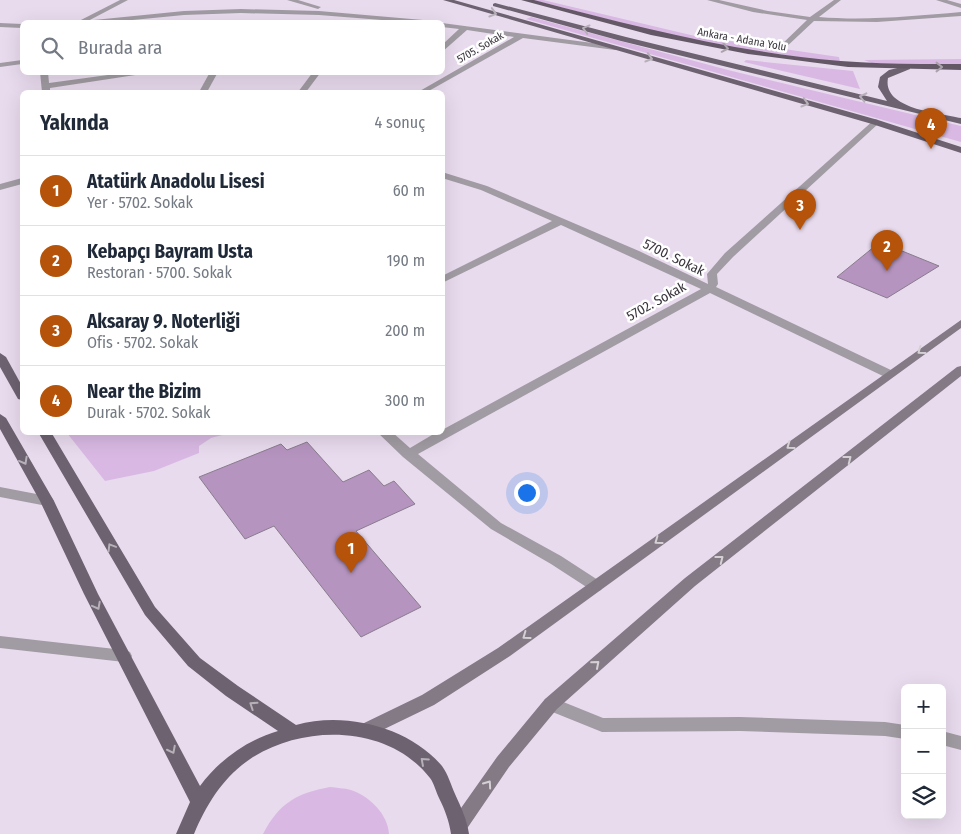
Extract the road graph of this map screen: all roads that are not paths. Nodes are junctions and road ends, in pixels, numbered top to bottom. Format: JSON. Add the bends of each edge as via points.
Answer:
{"nodes":[{"id":1,"x":125,"y":0,"type":"edge"},
{"id":2,"x":290,"y":0,"type":"edge"},
{"id":3,"x":446,"y":0,"type":"edge"},
{"id":4,"x":475,"y":0,"type":"edge"},
{"id":5,"x":525,"y":0,"type":"edge"},
{"id":6,"x":561,"y":0,"type":"edge"},
{"id":7,"x":710,"y":0,"type":"edge"},
{"id":8,"x":838,"y":0,"type":"edge"},
{"id":9,"x":939,"y":0,"type":"edge"},
{"id":10,"x":570,"y":2,"type":"dead end"},
{"id":11,"x":961,"y":6,"type":"edge"},
{"id":12,"x":340,"y":13,"type":"junction"},
{"id":13,"x":961,"y":14,"type":"edge"},
{"id":14,"x":813,"y":18,"type":"junction"},
{"id":15,"x":85,"y":20,"type":"edge"},
{"id":16,"x":115,"y":20,"type":"edge"},
{"id":17,"x":405,"y":20,"type":"edge"},
{"id":18,"x":0,"y":25,"type":"edge"},
{"id":19,"x":445,"y":25,"type":"edge"},
{"id":20,"x":19,"y":26,"type":"edge"},
{"id":21,"x":466,"y":27,"type":"junction"},
{"id":22,"x":672,"y":27,"type":"dead end"},
{"id":23,"x":0,"y":33,"type":"edge"},
{"id":24,"x":523,"y":35,"type":"junction"},
{"id":25,"x":445,"y":47,"type":"edge"},
{"id":26,"x":615,"y":48,"type":"junction"},
{"id":27,"x":783,"y":48,"type":"junction"},
{"id":28,"x":792,"y":49,"type":"dead end"},
{"id":29,"x":830,"y":54,"type":"dead end"},
{"id":30,"x":961,"y":58,"type":"edge"},
{"id":31,"x":20,"y":62,"type":"edge"},
{"id":32,"x":0,"y":65,"type":"edge"},
{"id":33,"x":907,"y":67,"type":"junction"},
{"id":34,"x":961,"y":67,"type":"edge"},
{"id":35,"x":445,"y":71,"type":"edge"},
{"id":36,"x":456,"y":74,"type":"junction"},
{"id":37,"x":44,"y":75,"type":"edge"},
{"id":38,"x":132,"y":75,"type":"edge"},
{"id":39,"x":212,"y":75,"type":"edge"},
{"id":40,"x":315,"y":75,"type":"edge"},
{"id":41,"x":46,"y":89,"type":"edge"},
{"id":42,"x":204,"y":90,"type":"edge"},
{"id":43,"x":304,"y":90,"type":"edge"},
{"id":44,"x":426,"y":90,"type":"edge"},
{"id":45,"x":902,"y":107,"type":"junction"},
{"id":46,"x":961,"y":121,"type":"edge"},
{"id":47,"x":875,"y":122,"type":"junction"},
{"id":48,"x":961,"y":150,"type":"edge"},
{"id":49,"x":445,"y":176,"type":"edge"},
{"id":50,"x":20,"y":182,"type":"edge"},
{"id":51,"x":0,"y":187,"type":"edge"},
{"id":52,"x":560,"y":221,"type":"junction"},
{"id":53,"x":445,"y":278,"type":"edge"},
{"id":54,"x":709,"y":289,"type":"junction"},
{"id":55,"x":961,"y":323,"type":"edge"},
{"id":56,"x":0,"y":357,"type":"edge"},
{"id":57,"x":961,"y":370,"type":"edge"},
{"id":58,"x":889,"y":374,"type":"junction"},
{"id":59,"x":20,"y":392,"type":"edge"},
{"id":60,"x":0,"y":418,"type":"edge"},
{"id":61,"x":445,"y":434,"type":"edge"},
{"id":62,"x":46,"y":435,"type":"edge"},
{"id":63,"x":386,"y":435,"type":"edge"},
{"id":64,"x":443,"y":435,"type":"edge"},
{"id":65,"x":408,"y":454,"type":"junction"},
{"id":66,"x":0,"y":492,"type":"edge"},
{"id":67,"x":47,"y":501,"type":"junction"},
{"id":68,"x":596,"y":586,"type":"junction"},
{"id":69,"x":0,"y":642,"type":"edge"},
{"id":70,"x":124,"y":656,"type":"junction"},
{"id":71,"x":551,"y":704,"type":"junction"},
{"id":72,"x":366,"y":730,"type":"junction"},
{"id":73,"x":901,"y":731,"type":"edge"},
{"id":74,"x":293,"y":732,"type":"junction"},
{"id":75,"x":946,"y":739,"type":"edge"},
{"id":76,"x":961,"y":743,"type":"edge"},
{"id":77,"x":199,"y":801,"type":"junction"},
{"id":78,"x":460,"y":829,"type":"edge"},
{"id":79,"x":185,"y":834,"type":"edge"}],
"edges":[{"from":1,"to":15,"type":"street"},
{"from":2,"to":12,"type":"street"},
{"from":3,"to":26,"type":"main road","one_way":true},
{"from":45,"to":4,"type":"main road","one_way":true},
{"from":5,"to":33,"type":"highway","name":"Ankara - Adana Yolu","one_way":true,"via":[[735,50],[822,62]]},
{"from":6,"to":10,"type":"highway"},
{"from":7,"to":14,"type":"street"},
{"from":8,"to":14,"type":"street"},
{"from":9,"to":11,"type":"street"},
{"from":12,"to":16,"type":"street","via":[[212,11]]},
{"from":12,"to":17,"type":"street"},
{"from":13,"to":14,"type":"street","via":[[873,21]]},
{"from":14,"to":27,"type":"street"},
{"from":18,"to":20,"type":"street"},
{"from":19,"to":21,"type":"street"},
{"from":20,"to":23,"type":"street"},
{"from":21,"to":24,"type":"street"},
{"from":21,"to":25,"type":"street"},
{"from":22,"to":27,"type":"highway","name":"Ankara - Adana Yolu"},
{"from":24,"to":26,"type":"street"},
{"from":24,"to":36,"type":"street","name":"5705. Sokak"},
{"from":26,"to":47,"type":"main road","one_way":true},
{"from":27,"to":28,"type":"highway","name":"Ankara - Adana Yolu"},
{"from":29,"to":30,"type":"highway"},
{"from":31,"to":32,"type":"street"},
{"from":33,"to":34,"type":"highway","name":"Ankara - Adana Yolu","one_way":true},
{"from":33,"to":45,"type":"main road","via":[[884,77],[882,87],[887,96]]},
{"from":35,"to":36,"type":"street"},
{"from":36,"to":44,"type":"street","name":"5705. Sokak"},
{"from":37,"to":41,"type":"street"},
{"from":38,"to":41,"type":"street"},
{"from":39,"to":42,"type":"street"},
{"from":40,"to":43,"type":"street"},
{"from":45,"to":46,"type":"main road"},
{"from":47,"to":48,"type":"main road"},
{"from":47,"to":54,"type":"street","via":[[729,255],[712,274],[713,284]]},
{"from":49,"to":52,"type":"street","name":"5700. Sokak","via":[[484,188]]},
{"from":50,"to":51,"type":"street"},
{"from":52,"to":53,"type":"street"},
{"from":52,"to":54,"type":"street","name":"5700. Sokak"},
{"from":54,"to":58,"type":"street","name":"5700. Sokak"},
{"from":54,"to":61,"type":"street","name":"5702. Sokak"},
{"from":55,"to":58,"type":"main road","one_way":true},
{"from":56,"to":59,"type":"main road"},
{"from":71,"to":57,"type":"main road","one_way":true,"via":[[690,582]]},
{"from":58,"to":68,"type":"main road","one_way":true},
{"from":60,"to":67,"type":"main road","one_way":true},
{"from":74,"to":62,"type":"main road","one_way":true,"via":[[194,662],[150,611]]},
{"from":63,"to":65,"type":"street"},
{"from":64,"to":65,"type":"street","name":"5702. Sokak"},
{"from":65,"to":68,"type":"street","via":[[496,526]]},
{"from":66,"to":67,"type":"street"},
{"from":67,"to":70,"type":"main road","one_way":true},
{"from":68,"to":72,"type":"main road","one_way":true,"via":[[504,652],[436,695]]},
{"from":69,"to":70,"type":"street"},
{"from":70,"to":77,"type":"main road","one_way":true},
{"from":71,"to":73,"type":"street","via":[[602,725],[740,724]]},
{"from":78,"to":71,"type":"main road","one_way":true,"via":[[504,762]]},
{"from":72,"to":74,"type":"main road","via":[[323,727]]},
{"from":78,"to":72,"type":"main road","one_way":true,"via":[[436,772],[408,746]]},
{"from":74,"to":77,"type":"main road","via":[[256,747],[224,770]]},
{"from":75,"to":76,"type":"street"},
{"from":77,"to":79,"type":"main road"}]}
